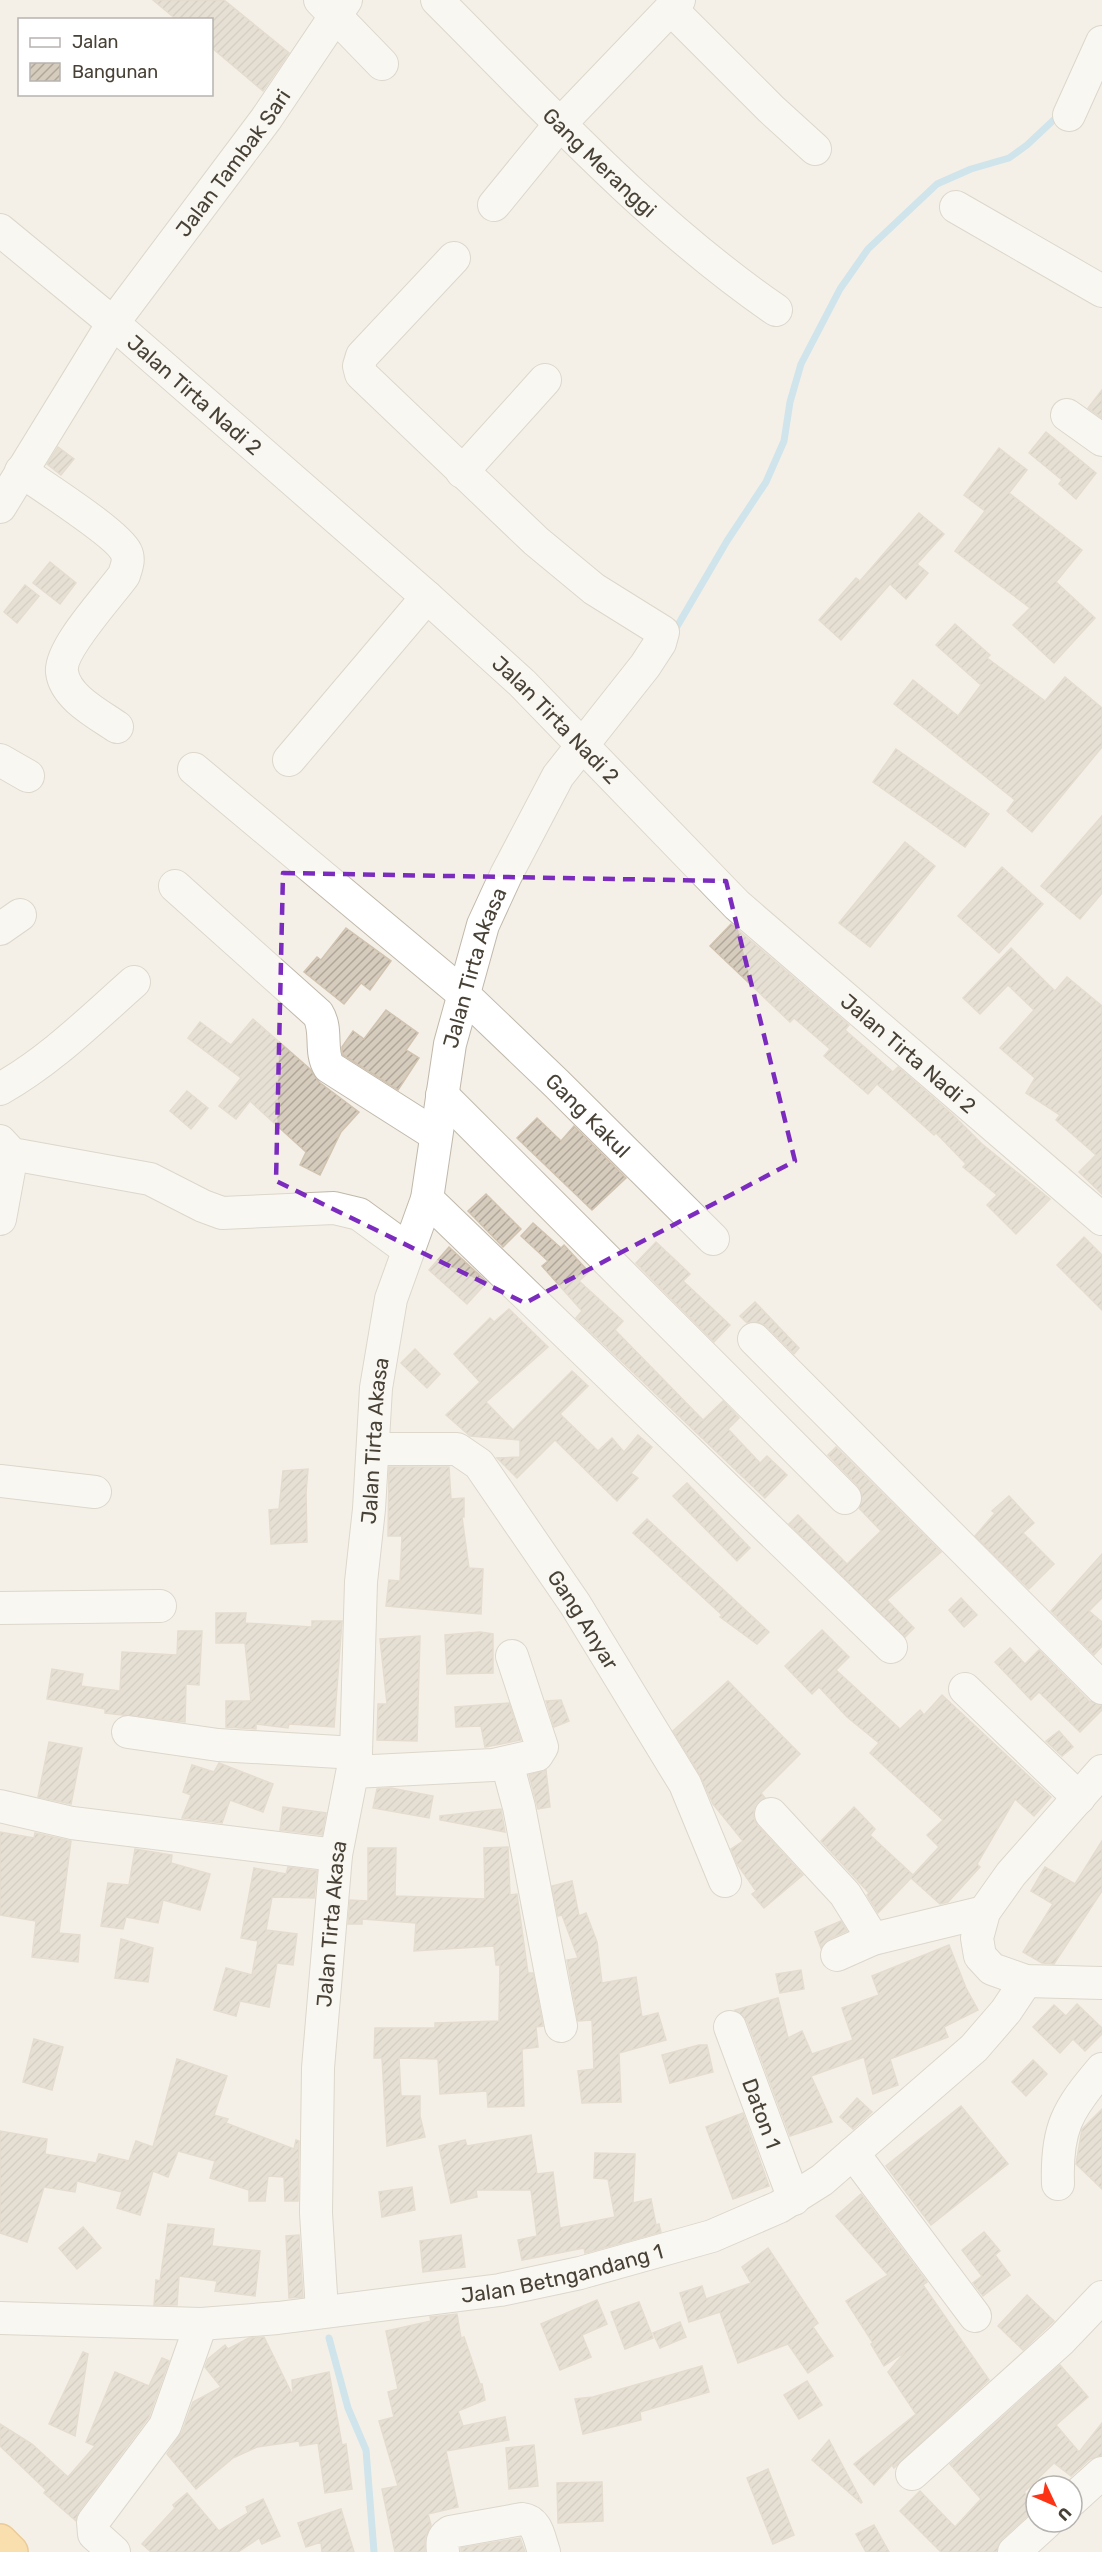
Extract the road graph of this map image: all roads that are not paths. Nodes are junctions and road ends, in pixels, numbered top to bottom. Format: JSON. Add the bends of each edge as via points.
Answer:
{"nodes":[{"id":1,"x":437,"y":0,"type":"edge"},
{"id":2,"x":675,"y":4,"type":"edge"},
{"id":3,"x":334,"y":6,"type":"edge"},
{"id":4,"x":1099,"y":56,"type":"edge"},
{"id":5,"x":382,"y":64,"type":"dead end"},
{"id":6,"x":1068,"y":115,"type":"dead end"},
{"id":7,"x":561,"y":123,"type":"junction"},
{"id":8,"x":815,"y":149,"type":"dead end"},
{"id":9,"x":494,"y":205,"type":"dead end"},
{"id":10,"x":956,"y":207,"type":"dead end"},
{"id":11,"x":0,"y":230,"type":"edge"},
{"id":12,"x":454,"y":258,"type":"dead end"},
{"id":13,"x":1102,"y":291,"type":"edge"},
{"id":14,"x":776,"y":310,"type":"dead end"},
{"id":15,"x":113,"y":323,"type":"junction"},
{"id":16,"x":545,"y":380,"type":"dead end"},
{"id":17,"x":1067,"y":415,"type":"dead end"},
{"id":18,"x":1102,"y":440,"type":"edge"},
{"id":19,"x":21,"y":471,"type":"junction"},
{"id":20,"x":462,"y":472,"type":"junction"},
{"id":21,"x":0,"y":507,"type":"edge"},
{"id":22,"x":427,"y":597,"type":"junction"},
{"id":23,"x":117,"y":727,"type":"dead end"},
{"id":24,"x":581,"y":744,"type":"junction"},
{"id":25,"x":0,"y":760,"type":"edge"},
{"id":26,"x":289,"y":760,"type":"dead end"},
{"id":27,"x":194,"y":769,"type":"dead end"},
{"id":28,"x":28,"y":776,"type":"dead end"},
{"id":29,"x":175,"y":886,"type":"dead end"},
{"id":30,"x":134,"y":982,"type":"dead end"},
{"id":31,"x":462,"y":993,"type":"junction"},
{"id":32,"x":0,"y":1089,"type":"edge"},
{"id":33,"x":442,"y":1095,"type":"junction"},
{"id":34,"x":436,"y":1135,"type":"junction"},
{"id":35,"x":6,"y":1147,"type":"edge"},
{"id":36,"x":427,"y":1198,"type":"junction"},
{"id":37,"x":0,"y":1219,"type":"edge"},
{"id":38,"x":1102,"y":1219,"type":"edge"},
{"id":39,"x":713,"y":1239,"type":"dead end"},
{"id":40,"x":407,"y":1249,"type":"junction"},
{"id":41,"x":754,"y":1339,"type":"dead end"},
{"id":42,"x":373,"y":1449,"type":"junction"},
{"id":43,"x":0,"y":1481,"type":"edge"},
{"id":44,"x":94,"y":1492,"type":"dead end"},
{"id":45,"x":845,"y":1498,"type":"dead end"},
{"id":46,"x":160,"y":1606,"type":"dead end"},
{"id":47,"x":0,"y":1608,"type":"edge"},
{"id":48,"x":891,"y":1647,"type":"dead end"},
{"id":49,"x":512,"y":1656,"type":"dead end"},
{"id":50,"x":1102,"y":1688,"type":"edge"},
{"id":51,"x":965,"y":1689,"type":"dead end"},
{"id":52,"x":128,"y":1732,"type":"dead end"},
{"id":53,"x":355,"y":1763,"type":"junction"},
{"id":54,"x":507,"y":1763,"type":"junction"},
{"id":55,"x":1102,"y":1771,"type":"edge"},
{"id":56,"x":1079,"y":1798,"type":"junction"},
{"id":57,"x":0,"y":1806,"type":"edge"},
{"id":58,"x":771,"y":1815,"type":"dead end"},
{"id":59,"x":336,"y":1854,"type":"junction"},
{"id":60,"x":725,"y":1881,"type":"dead end"},
{"id":61,"x":984,"y":1912,"type":"junction"},
{"id":62,"x":873,"y":1939,"type":"junction"},
{"id":63,"x":837,"y":1955,"type":"dead end"},
{"id":64,"x":1026,"y":1981,"type":"junction"},
{"id":65,"x":1102,"y":1983,"type":"edge"},
{"id":66,"x":561,"y":2026,"type":"dead end"},
{"id":67,"x":730,"y":2027,"type":"dead end"},
{"id":68,"x":1102,"y":2069,"type":"edge"},
{"id":69,"x":853,"y":2153,"type":"junction"},
{"id":70,"x":1058,"y":2184,"type":"dead end"},
{"id":71,"x":794,"y":2199,"type":"junction"},
{"id":72,"x":1102,"y":2297,"type":"edge"},
{"id":73,"x":322,"y":2311,"type":"junction"},
{"id":74,"x":975,"y":2316,"type":"dead end"},
{"id":75,"x":0,"y":2318,"type":"edge"},
{"id":76,"x":201,"y":2324,"type":"junction"},
{"id":77,"x":1102,"y":2473,"type":"edge"},
{"id":78,"x":912,"y":2474,"type":"dead end"},
{"id":79,"x":1084,"y":2489,"type":"edge"},
{"id":80,"x":1034,"y":2534,"type":"edge"},
{"id":81,"x":0,"y":2541,"type":"edge"},
{"id":82,"x":11,"y":2552,"type":"edge"},
{"id":83,"x":114,"y":2552,"type":"edge"},
{"id":84,"x":443,"y":2552,"type":"edge"},
{"id":85,"x":544,"y":2552,"type":"edge"},
{"id":86,"x":1014,"y":2552,"type":"edge"}],
"edges":[{"from":1,"to":7,"type":"street","name":"Gang Meranggi"},
{"from":2,"to":7,"type":"street"},
{"from":2,"to":8,"type":"street","via":[[771,109]]},
{"from":3,"to":5,"type":"street"},
{"from":3,"to":15,"type":"street","name":"Jalan Tambak Sari","via":[[266,119]]},
{"from":4,"to":6,"type":"street"},
{"from":7,"to":9,"type":"street"},
{"from":7,"to":14,"type":"street","name":"Gang Meranggi","via":[[610,173],[731,280]]},
{"from":10,"to":13,"type":"street"},
{"from":11,"to":15,"type":"street","name":"Jalan Tirta Nadi 2"},
{"from":12,"to":20,"type":"street","via":[[362,356],[359,366],[361,374]]},
{"from":15,"to":19,"type":"street","name":"Jalan Tambak Sari"},
{"from":15,"to":22,"type":"street","name":"Jalan Tirta Nadi 2"},
{"from":16,"to":20,"type":"street"},
{"from":17,"to":18,"type":"street"},
{"from":19,"to":21,"type":"street","name":"Jalan Tambak Sari"},
{"from":19,"to":23,"type":"street","via":[[105,532],[127,553],[124,575],[65,654],[62,672],[73,693]]},
{"from":20,"to":24,"type":"street","name":"Jalan Tirta Akasa","via":[[594,589],[663,632],[645,666]]},
{"from":22,"to":24,"type":"street","name":"Jalan Tirta Nadi 2","via":[[522,683]]},
{"from":22,"to":26,"type":"street"},
{"from":24,"to":31,"type":"street","name":"Jalan Tirta Akasa","via":[[558,776],[506,875],[483,925]]},
{"from":24,"to":38,"type":"street","name":"Jalan Tirta Nadi 2","via":[[737,904]]},
{"from":25,"to":28,"type":"street"},
{"from":27,"to":31,"type":"street","name":"Gang Kakul"},
{"from":29,"to":34,"type":"street","via":[[318,1014],[329,1067]]},
{"from":30,"to":32,"type":"street","via":[[60,1047]]},
{"from":31,"to":33,"type":"street","name":"Jalan Tirta Akasa"},
{"from":31,"to":39,"type":"street","name":"Gang Kakul"},
{"from":33,"to":34,"type":"street","name":"Jalan Tirta Akasa"},
{"from":33,"to":45,"type":"street"},
{"from":34,"to":36,"type":"street","name":"Jalan Tirta Akasa"},
{"from":35,"to":37,"type":"street"},
{"from":35,"to":40,"type":"street","via":[[150,1179],[222,1213],[333,1208],[359,1214]]},
{"from":36,"to":40,"type":"street","name":"Jalan Tirta Akasa"},
{"from":36,"to":48,"type":"street"},
{"from":40,"to":42,"type":"street","name":"Jalan Tirta Akasa","via":[[391,1299],[376,1388]]},
{"from":41,"to":50,"type":"street"},
{"from":42,"to":53,"type":"street","name":"Jalan Tirta Akasa","via":[[361,1582]]},
{"from":42,"to":60,"type":"street","name":"Gang Anyar","via":[[458,1449],[479,1464],[575,1604],[685,1784]]},
{"from":43,"to":44,"type":"street"},
{"from":46,"to":47,"type":"street"},
{"from":49,"to":54,"type":"street","via":[[542,1747],[532,1757]]},
{"from":51,"to":56,"type":"street"},
{"from":52,"to":53,"type":"street"},
{"from":53,"to":54,"type":"street"},
{"from":53,"to":59,"type":"street","name":"Jalan Tirta Akasa"},
{"from":54,"to":66,"type":"street"},
{"from":55,"to":56,"type":"street"},
{"from":56,"to":61,"type":"street","via":[[1011,1874]]},
{"from":57,"to":59,"type":"street","via":[[72,1823]]},
{"from":58,"to":62,"type":"street","via":[[845,1894]]},
{"from":59,"to":73,"type":"street","name":"Jalan Tirta Akasa","via":[[318,2068],[316,2213]]},
{"from":61,"to":62,"type":"street"},
{"from":61,"to":64,"type":"street","via":[[977,1938],[980,1956],[992,1969]]},
{"from":62,"to":63,"type":"street"},
{"from":64,"to":65,"type":"street"},
{"from":64,"to":69,"type":"street","name":"Jalan Betngandang 1","via":[[974,2048]]},
{"from":67,"to":71,"type":"street","name":"Daton 1"},
{"from":68,"to":70,"type":"street","via":[[1078,2096],[1065,2120]]},
{"from":69,"to":71,"type":"street","name":"Jalan Betngandang 1"},
{"from":69,"to":74,"type":"street"},
{"from":71,"to":73,"type":"street","name":"Jalan Betngandang 1","via":[[712,2236],[580,2272],[500,2290]]},
{"from":72,"to":78,"type":"street","via":[[1061,2340]]},
{"from":73,"to":76,"type":"street","name":"Jalan Betngandang 1"},
{"from":75,"to":76,"type":"street","name":"Jalan Betngandang 1"},
{"from":76,"to":83,"type":"street","via":[[165,2426],[93,2522],[94,2534]]},
{"from":77,"to":79,"type":"street"},
{"from":80,"to":86,"type":"street"},
{"from":81,"to":82,"type":"highway"},
{"from":84,"to":85,"type":"street","via":[[442,2542],[450,2532],[522,2518],[535,2526]]}]}
